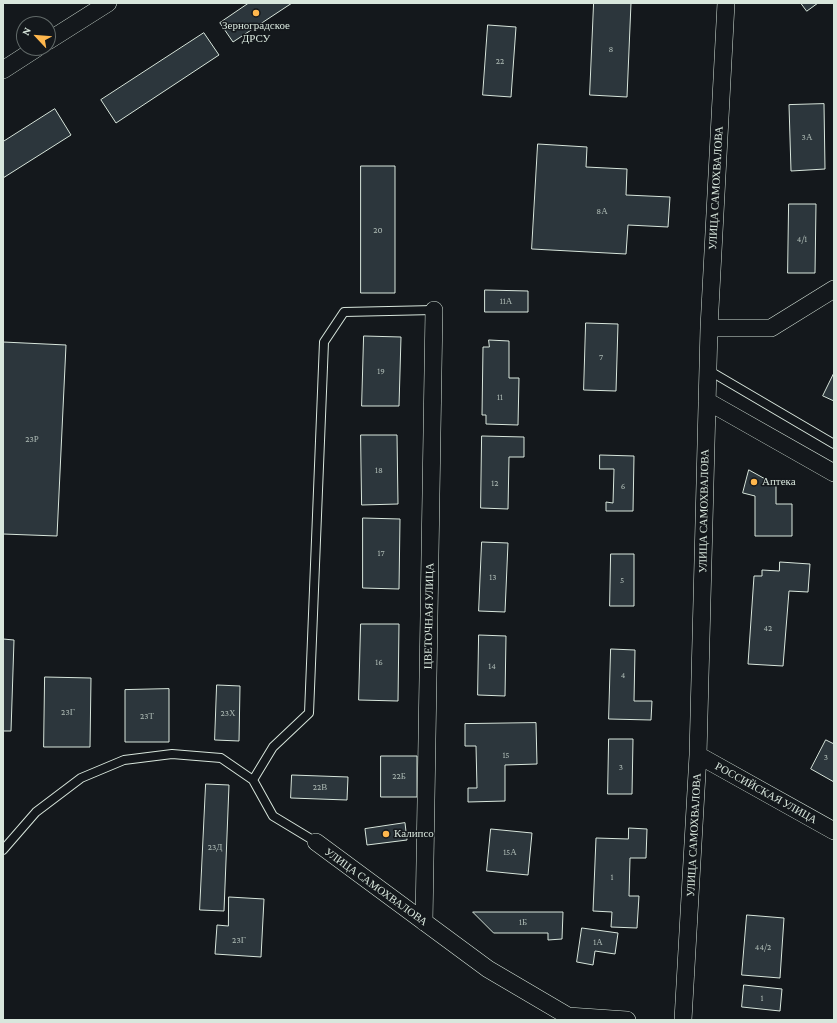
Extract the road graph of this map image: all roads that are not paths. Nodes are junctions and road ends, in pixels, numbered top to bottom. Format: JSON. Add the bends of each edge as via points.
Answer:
{"nodes":[{"id":1,"x":108,"y":3,"type":"edge"},
{"id":2,"x":726,"y":3,"type":"edge"},
{"id":3,"x":56,"y":36,"type":"edge"},
{"id":4,"x":25,"y":56,"type":"edge"},
{"id":5,"x":3,"y":70,"type":"edge"},
{"id":6,"x":834,"y":289,"type":"edge"},
{"id":7,"x":434,"y":310,"type":"joint"},
{"id":8,"x":709,"y":328,"type":"junction"},
{"id":9,"x":708,"y":370,"type":"junction"},
{"id":10,"x":707,"y":401,"type":"junction"},
{"id":11,"x":834,"y":444,"type":"edge"},
{"id":12,"x":834,"y":473,"type":"edge"},
{"id":13,"x":698,"y":754,"type":"junction"},
{"id":14,"x":253,"y":780,"type":"junction"},
{"id":15,"x":834,"y":831,"type":"edge"},
{"id":16,"x":316,"y":842,"type":"joint"},
{"id":17,"x":3,"y":850,"type":"edge"},
{"id":18,"x":424,"y":922,"type":"junction"},
{"id":19,"x":628,"y":1020,"type":"edge"},
{"id":20,"x":683,"y":1020,"type":"edge"}],
"edges":[{"from":1,"to":3,"type":"street"},
{"from":2,"to":8,"type":"street","name":"УЛИЦА САМОХВАЛОВА"},
{"from":4,"to":5,"type":"street"},
{"from":6,"to":8,"type":"street","via":[[770,328]]},
{"from":7,"to":14,"type":"lane","via":[[344,312],[324,342],[309,713],[274,747]]},
{"from":7,"to":18,"type":"street","name":"ЦВЕТОЧНАЯ УЛИЦА"},
{"from":8,"to":9,"type":"street","name":"УЛИЦА САМОХВАЛОВА"},
{"from":9,"to":10,"type":"street","name":"УЛИЦА САМОХВАЛОВА"},
{"from":9,"to":11,"type":"lane"},
{"from":10,"to":12,"type":"street"},
{"from":10,"to":13,"type":"street","name":"УЛИЦА САМОХВАЛОВА"},
{"from":13,"to":15,"type":"street","name":"РОССИЙСКАЯ УЛИЦА"},
{"from":13,"to":20,"type":"street","name":"УЛИЦА САМОХВАЛОВА"},
{"from":14,"to":16,"type":"lane","via":[[273,816]]},
{"from":14,"to":17,"type":"lane","via":[[220,758],[172,754],[124,760],[81,778],[36,812]]},
{"from":16,"to":18,"type":"street","name":"УЛИЦА САМОХВАЛОВА"},
{"from":18,"to":19,"type":"street","name":"УЛИЦА САМОХВАЛОВА","via":[[488,969],[568,1016]]}]}
